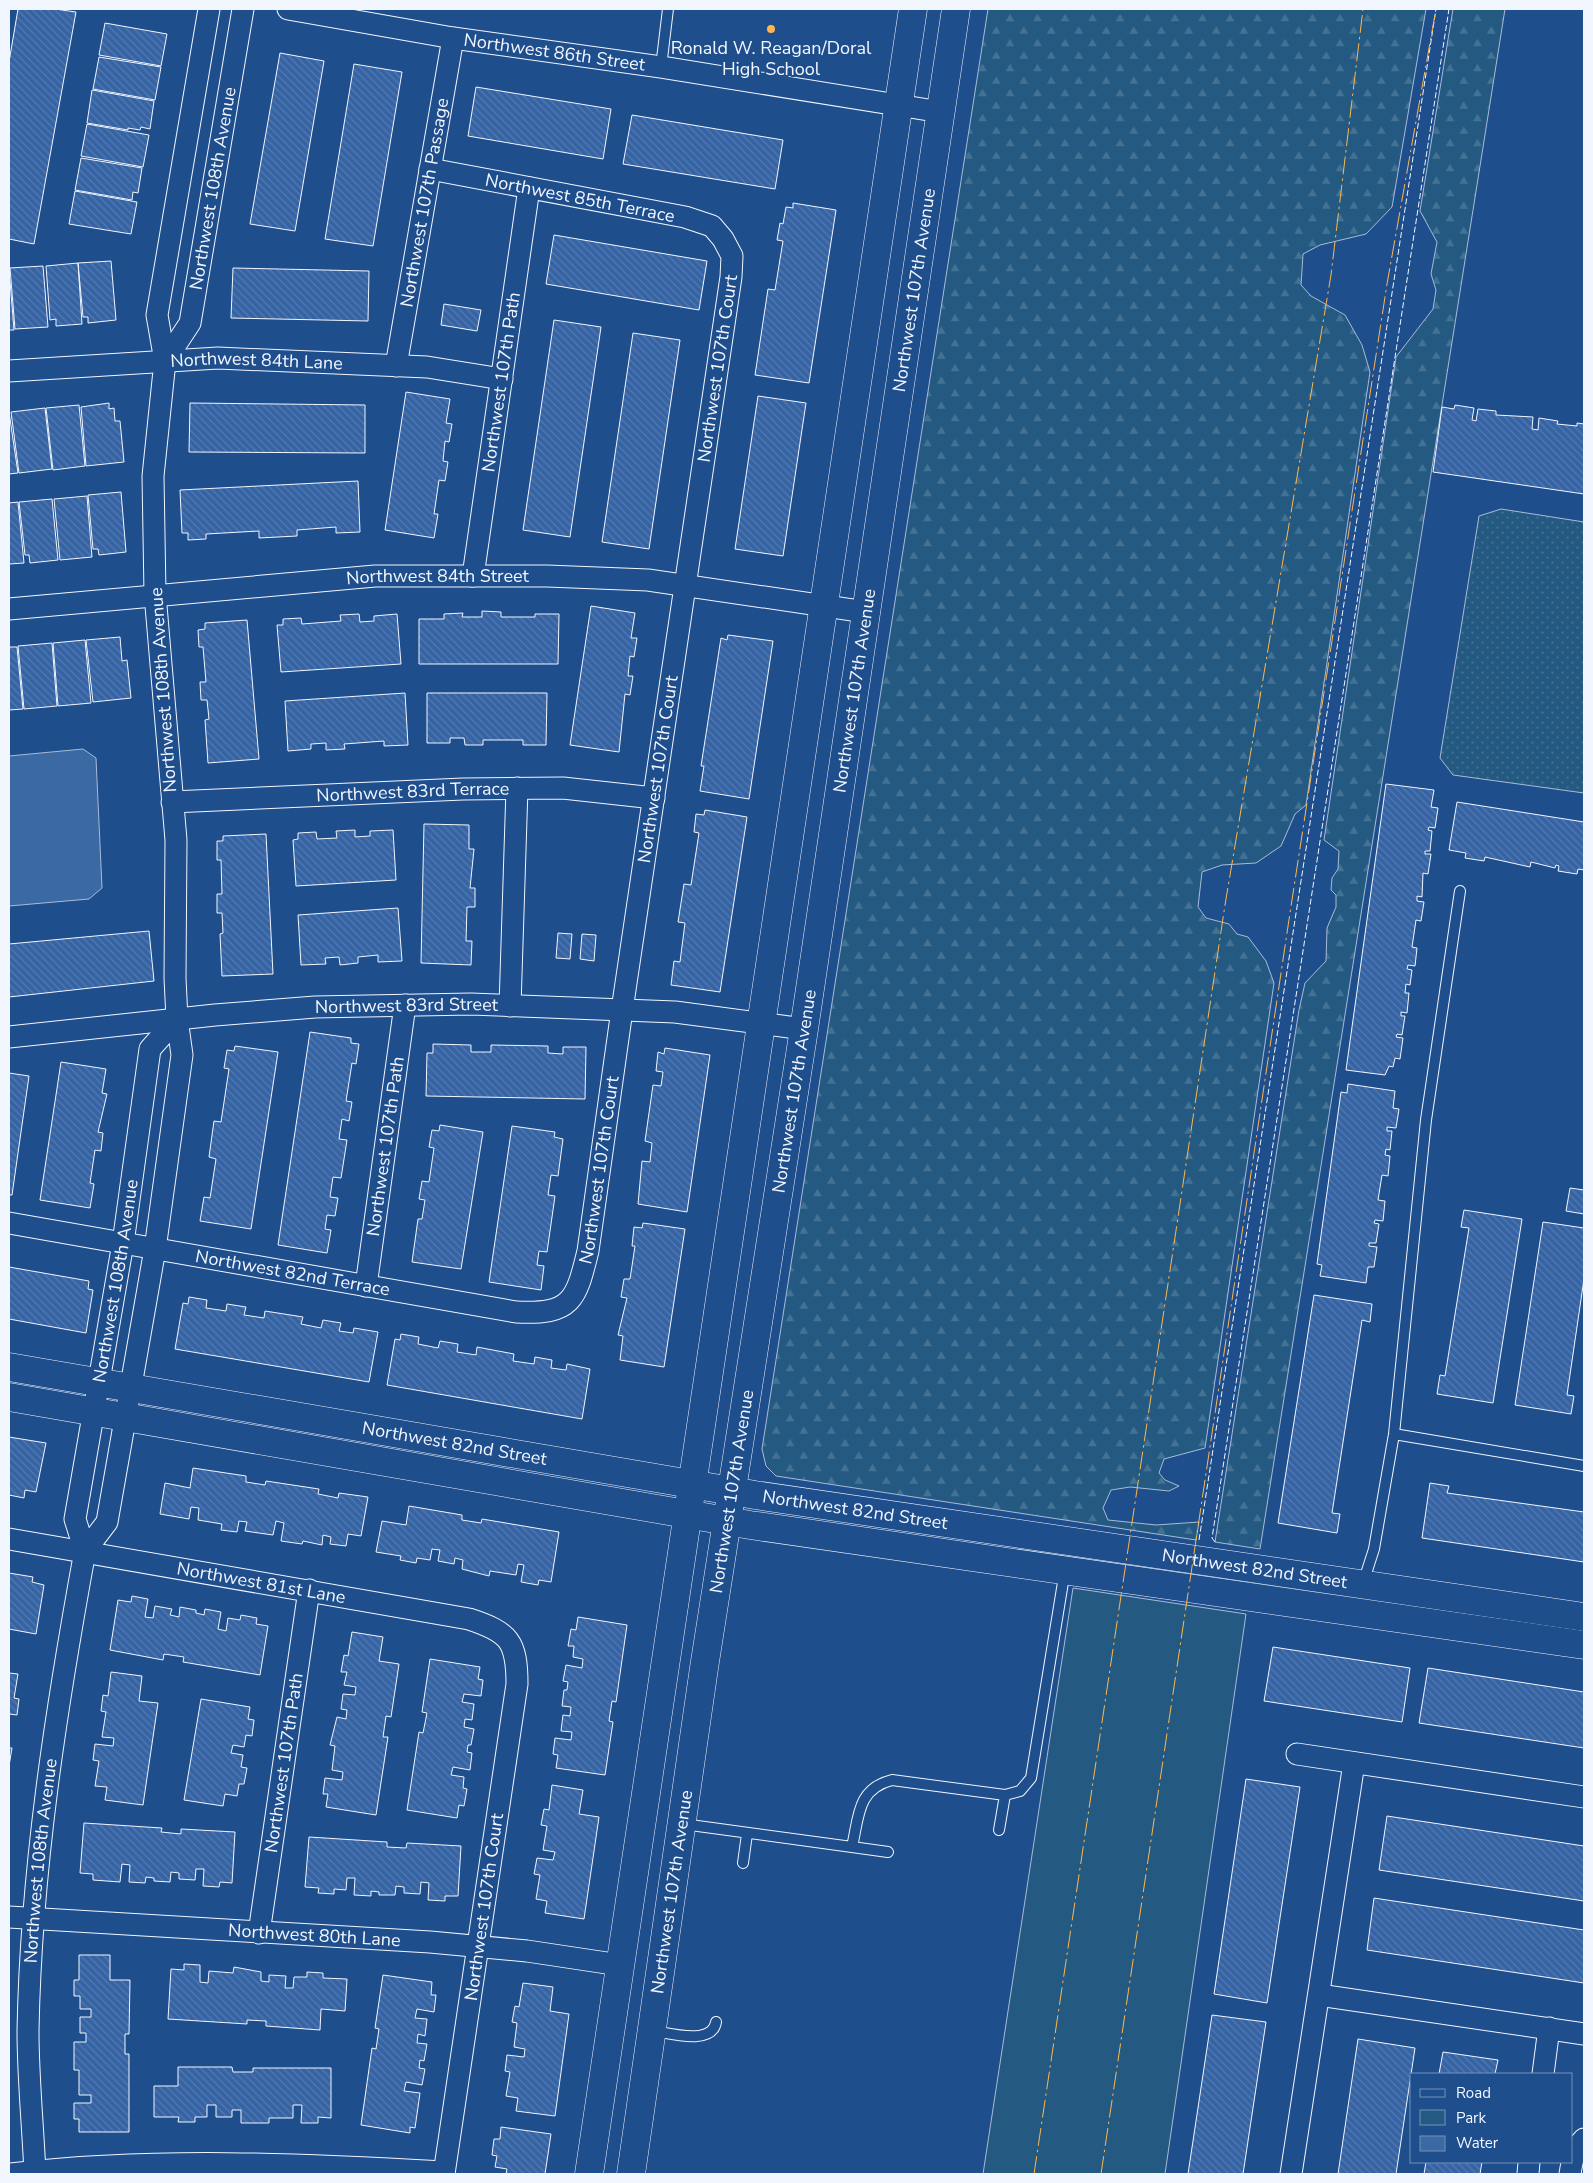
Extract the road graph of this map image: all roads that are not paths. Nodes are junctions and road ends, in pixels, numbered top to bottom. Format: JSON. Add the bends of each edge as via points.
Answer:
{"nodes":[{"id":1,"x":209,"y":9,"type":"edge"},
{"id":2,"x":243,"y":9,"type":"edge"},
{"id":3,"x":288,"y":9,"type":"edge"},
{"id":4,"x":668,"y":9,"type":"edge"},
{"id":5,"x":913,"y":9,"type":"edge"},
{"id":6,"x":956,"y":9,"type":"edge"},
{"id":7,"x":453,"y":38,"type":"junction"},
{"id":8,"x":661,"y":67,"type":"junction"},
{"id":9,"x":898,"y":105,"type":"junction"},
{"id":10,"x":941,"y":112,"type":"junction"},
{"id":11,"x":430,"y":169,"type":"junction"},
{"id":12,"x":529,"y":188,"type":"junction"},
{"id":13,"x":723,"y":239,"type":"joint"},
{"id":14,"x":166,"y":361,"type":"junction"},
{"id":15,"x":396,"y":366,"type":"junction"},
{"id":16,"x":9,"y":371,"type":"edge"},
{"id":17,"x":502,"y":379,"type":"junction"},
{"id":18,"x":474,"y":576,"type":"junction"},
{"id":19,"x":686,"y":585,"type":"junction"},
{"id":20,"x":155,"y":594,"type":"junction"},
{"id":21,"x":824,"y":606,"type":"junction"},
{"id":22,"x":9,"y":609,"type":"edge"},
{"id":23,"x":866,"y":612,"type":"junction"},
{"id":24,"x":518,"y":788,"type":"junction"},
{"id":25,"x":654,"y":798,"type":"junction"},
{"id":26,"x":172,"y":802,"type":"junction"},
{"id":27,"x":1460,"y":891,"type":"dead end"},
{"id":28,"x":405,"y":1006,"type":"junction"},
{"id":29,"x":510,"y":1006,"type":"junction"},
{"id":30,"x":622,"y":1010,"type":"junction"},
{"id":31,"x":177,"y":1019,"type":"junction"},
{"id":32,"x":762,"y":1022,"type":"junction"},
{"id":33,"x":804,"y":1030,"type":"junction"},
{"id":34,"x":9,"y":1037,"type":"edge"},
{"id":35,"x":9,"y":1223,"type":"edge"},
{"id":36,"x":123,"y":1243,"type":"junction"},
{"id":37,"x":156,"y":1249,"type":"junction"},
{"id":38,"x":366,"y":1286,"type":"junction"},
{"id":39,"x":573,"y":1298,"type":"joint"},
{"id":40,"x":9,"y":1366,"type":"edge"},
{"id":41,"x":97,"y":1382,"type":"junction"},
{"id":42,"x":130,"y":1388,"type":"junction"},
{"id":43,"x":9,"y":1397,"type":"edge"},
{"id":44,"x":92,"y":1412,"type":"junction"},
{"id":45,"x":125,"y":1418,"type":"junction"},
{"id":46,"x":1394,"y":1434,"type":"junction"},
{"id":47,"x":1584,"y":1466,"type":"edge"},
{"id":48,"x":693,"y":1484,"type":"junction"},
{"id":49,"x":732,"y":1491,"type":"junction"},
{"id":50,"x":688,"y":1514,"type":"junction"},
{"id":51,"x":727,"y":1521,"type":"junction"},
{"id":52,"x":9,"y":1539,"type":"edge"},
{"id":53,"x":85,"y":1551,"type":"junction"},
{"id":54,"x":1065,"y":1569,"type":"junction"},
{"id":55,"x":1362,"y":1584,"type":"junction"},
{"id":56,"x":308,"y":1590,"type":"junction"},
{"id":57,"x":1584,"y":1617,"type":"edge"},
{"id":58,"x":509,"y":1641,"type":"joint"},
{"id":59,"x":1584,"y":1645,"type":"edge"},
{"id":60,"x":1297,"y":1754,"type":"dead end"},
{"id":61,"x":1354,"y":1763,"type":"junction"},
{"id":62,"x":1005,"y":1795,"type":"junction"},
{"id":63,"x":1584,"y":1797,"type":"edge"},
{"id":64,"x":683,"y":1824,"type":"junction"},
{"id":65,"x":999,"y":1830,"type":"dead end"},
{"id":66,"x":747,"y":1834,"type":"junction"},
{"id":67,"x":852,"y":1847,"type":"junction"},
{"id":68,"x":888,"y":1852,"type":"dead end"},
{"id":69,"x":742,"y":1862,"type":"dead end"},
{"id":70,"x":9,"y":1917,"type":"edge"},
{"id":71,"x":34,"y":1918,"type":"junction"},
{"id":72,"x":259,"y":1933,"type":"junction"},
{"id":73,"x":478,"y":1946,"type":"junction"},
{"id":74,"x":620,"y":1965,"type":"junction"},
{"id":75,"x":1319,"y":1995,"type":"junction"},
{"id":76,"x":716,"y":2022,"type":"dead end"},
{"id":77,"x":1549,"y":2028,"type":"junction"},
{"id":78,"x":653,"y":2031,"type":"junction"},
{"id":79,"x":1584,"y":2034,"type":"edge"},
{"id":80,"x":1542,"y":2073,"type":"edge"},
{"id":81,"x":1584,"y":2139,"type":"edge"},
{"id":82,"x":1573,"y":2159,"type":"edge"},
{"id":83,"x":35,"y":2173,"type":"edge"},
{"id":84,"x":444,"y":2173,"type":"edge"},
{"id":85,"x":11,"y":2174,"type":"edge"},
{"id":86,"x":589,"y":2174,"type":"edge"},
{"id":87,"x":631,"y":2174,"type":"edge"},
{"id":88,"x":1291,"y":2174,"type":"edge"}],
"edges":[{"from":1,"to":14,"type":"street","name":"Northwest 108th Avenue","via":[[157,315]]},
{"from":2,"to":14,"type":"street","name":"Northwest 108th Avenue","via":[[190,323]]},
{"from":3,"to":7,"type":"street","name":"Northwest 86th Street"},
{"from":4,"to":8,"type":"lane"},
{"from":5,"to":9,"type":"main road"},
{"from":6,"to":10,"type":"main road","name":"Northwest 107th Avenue"},
{"from":7,"to":8,"type":"street","name":"Northwest 86th Street"},
{"from":7,"to":11,"type":"street","name":"Northwest 107th Passage"},
{"from":8,"to":9,"type":"street","name":"Northwest 86th Street"},
{"from":9,"to":10,"type":"street","name":"Northwest 86th Street"},
{"from":9,"to":21,"type":"main road"},
{"from":10,"to":23,"type":"main road","name":"Northwest 107th Avenue"},
{"from":11,"to":12,"type":"street","name":"Northwest 85th Terrace"},
{"from":11,"to":15,"type":"street","name":"Northwest 107th Passage"},
{"from":12,"to":13,"type":"street","name":"Northwest 85th Terrace","via":[[685,217],[712,226]]},
{"from":12,"to":17,"type":"street","name":"Northwest 107th Path"},
{"from":13,"to":19,"type":"street","name":"Northwest 107th Court","via":[[732,256],[731,276]]},
{"from":14,"to":15,"type":"street","name":"Northwest 84th Lane","via":[[218,358]]},
{"from":14,"to":16,"type":"street","name":"Northwest 84th Lane"},
{"from":14,"to":20,"type":"street","name":"Northwest 108th Avenue","via":[[153,476]]},
{"from":15,"to":17,"type":"street","name":"Northwest 84th Lane","via":[[427,367]]},
{"from":17,"to":18,"type":"street","name":"Northwest 107th Path"},
{"from":18,"to":19,"type":"street","name":"Northwest 84th Street","via":[[648,580]]},
{"from":18,"to":20,"type":"street","name":"Northwest 84th Street","via":[[375,576]]},
{"from":19,"to":21,"type":"street","name":"Northwest 84th Street"},
{"from":19,"to":25,"type":"street","name":"Northwest 107th Court"},
{"from":20,"to":22,"type":"street","name":"Northwest 84th Street"},
{"from":20,"to":26,"type":"street","name":"Northwest 108th Avenue"},
{"from":21,"to":23,"type":"street","name":"Northwest 84th Street"},
{"from":21,"to":32,"type":"main road"},
{"from":23,"to":33,"type":"main road","name":"Northwest 107th Avenue"},
{"from":24,"to":25,"type":"street","name":"Northwest 83rd Terrace","via":[[563,788]]},
{"from":24,"to":26,"type":"street","name":"Northwest 83rd Terrace"},
{"from":24,"to":29,"type":"street"},
{"from":25,"to":30,"type":"street","name":"Northwest 107th Court"},
{"from":26,"to":31,"type":"street","name":"Northwest 108th Avenue","via":[[176,840]]},
{"from":27,"to":46,"type":"lane","via":[[1426,1120]]},
{"from":28,"to":29,"type":"street","name":"Northwest 83rd Street"},
{"from":28,"to":31,"type":"street","name":"Northwest 83rd Street","via":[[315,1007]]},
{"from":28,"to":38,"type":"street","name":"Northwest 107th Path"},
{"from":29,"to":30,"type":"street","name":"Northwest 83rd Street"},
{"from":30,"to":32,"type":"street","name":"Northwest 83rd Street","via":[[704,1014]]},
{"from":30,"to":39,"type":"street","name":"Northwest 107th Court","via":[[588,1251]]},
{"from":31,"to":34,"type":"street","name":"Northwest 83rd Street"},
{"from":31,"to":36,"type":"street","name":"Northwest 108th Avenue","via":[[150,1049]]},
{"from":31,"to":37,"type":"street","name":"Northwest 108th Avenue","via":[[182,1055]]},
{"from":32,"to":33,"type":"street","name":"Northwest 83rd Street"},
{"from":32,"to":48,"type":"main road"},
{"from":33,"to":49,"type":"main road","name":"Northwest 107th Avenue"},
{"from":35,"to":36,"type":"street","name":"Northwest 82nd Terrace"},
{"from":36,"to":37,"type":"street","name":"Northwest 82nd Terrace"},
{"from":36,"to":41,"type":"street","name":"Northwest 108th Avenue"},
{"from":37,"to":38,"type":"street","name":"Northwest 82nd Terrace"},
{"from":37,"to":42,"type":"street","name":"Northwest 108th Avenue"},
{"from":38,"to":39,"type":"street","name":"Northwest 82nd Terrace","via":[[516,1312],[557,1310]]},
{"from":40,"to":41,"type":"main road","name":"Northwest 82nd Street"},
{"from":41,"to":42,"type":"main road","name":"Northwest 82nd Street"},
{"from":41,"to":44,"type":"street","name":"Northwest 108th Avenue"},
{"from":42,"to":45,"type":"street","name":"Northwest 108th Avenue"},
{"from":42,"to":48,"type":"main road","name":"Northwest 82nd Street"},
{"from":43,"to":44,"type":"main road","name":"Northwest 82nd Street"},
{"from":44,"to":45,"type":"main road","name":"Northwest 82nd Street"},
{"from":44,"to":53,"type":"street","name":"Northwest 108th Avenue","via":[[75,1519]]},
{"from":45,"to":50,"type":"main road","name":"Northwest 82nd Street"},
{"from":45,"to":53,"type":"street","name":"Northwest 108th Avenue","via":[[107,1522]]},
{"from":46,"to":47,"type":"lane"},
{"from":46,"to":55,"type":"lane","via":[[1374,1549]]},
{"from":48,"to":49,"type":"main road","name":"Northwest 82nd Street"},
{"from":48,"to":50,"type":"main road"},
{"from":49,"to":51,"type":"main road","name":"Northwest 107th Avenue"},
{"from":49,"to":55,"type":"main road","name":"Northwest 82nd Street"},
{"from":50,"to":51,"type":"main road","name":"Northwest 82nd Street"},
{"from":50,"to":74,"type":"main road"},
{"from":51,"to":54,"type":"main road","name":"Northwest 82nd Street"},
{"from":51,"to":64,"type":"main road","name":"Northwest 107th Avenue"},
{"from":52,"to":53,"type":"street","name":"Northwest 81st Lane"},
{"from":53,"to":56,"type":"street","name":"Northwest 81st Lane"},
{"from":53,"to":71,"type":"street","name":"Northwest 108th Avenue","via":[[48,1775]]},
{"from":54,"to":59,"type":"main road","name":"Northwest 82nd Street"},
{"from":54,"to":62,"type":"lane","via":[[1031,1778],[1020,1791]]},
{"from":55,"to":57,"type":"main road","name":"Northwest 82nd Street"},
{"from":56,"to":58,"type":"street","name":"Northwest 81st Lane","via":[[469,1619],[494,1627]]},
{"from":56,"to":72,"type":"street","name":"Northwest 107th Path"},
{"from":58,"to":73,"type":"street","name":"Northwest 107th Court","via":[[517,1657],[517,1684]]},
{"from":60,"to":61,"type":"street"},
{"from":61,"to":63,"type":"street"},
{"from":61,"to":75,"type":"street"},
{"from":62,"to":65,"type":"lane"},
{"from":62,"to":67,"type":"lane","via":[[892,1780],[878,1784],[863,1798]]},
{"from":64,"to":66,"type":"lane"},
{"from":64,"to":78,"type":"main road","name":"Northwest 107th Avenue"},
{"from":66,"to":67,"type":"lane"},
{"from":66,"to":69,"type":"lane"},
{"from":67,"to":68,"type":"lane"},
{"from":70,"to":71,"type":"street","name":"Northwest 80th Lane"},
{"from":71,"to":72,"type":"street","name":"Northwest 80th Lane"},
{"from":71,"to":83,"type":"street","name":"Northwest 108th Avenue","via":[[28,2032]]},
{"from":72,"to":73,"type":"street","name":"Northwest 80th Lane"},
{"from":73,"to":74,"type":"street","name":"Northwest 80th Lane"},
{"from":73,"to":84,"type":"street","name":"Northwest 107th Court"},
{"from":74,"to":86,"type":"main road"},
{"from":75,"to":77,"type":"street"},
{"from":75,"to":88,"type":"street"},
{"from":76,"to":78,"type":"lane","via":[[708,2034],[690,2037]]},
{"from":77,"to":79,"type":"street"},
{"from":77,"to":80,"type":"street"},
{"from":78,"to":87,"type":"main road","name":"Northwest 107th Avenue"},
{"from":81,"to":82,"type":"street"},
{"from":83,"to":84,"type":"street","via":[[231,2164],[343,2166]]},
{"from":83,"to":85,"type":"street"}]}
